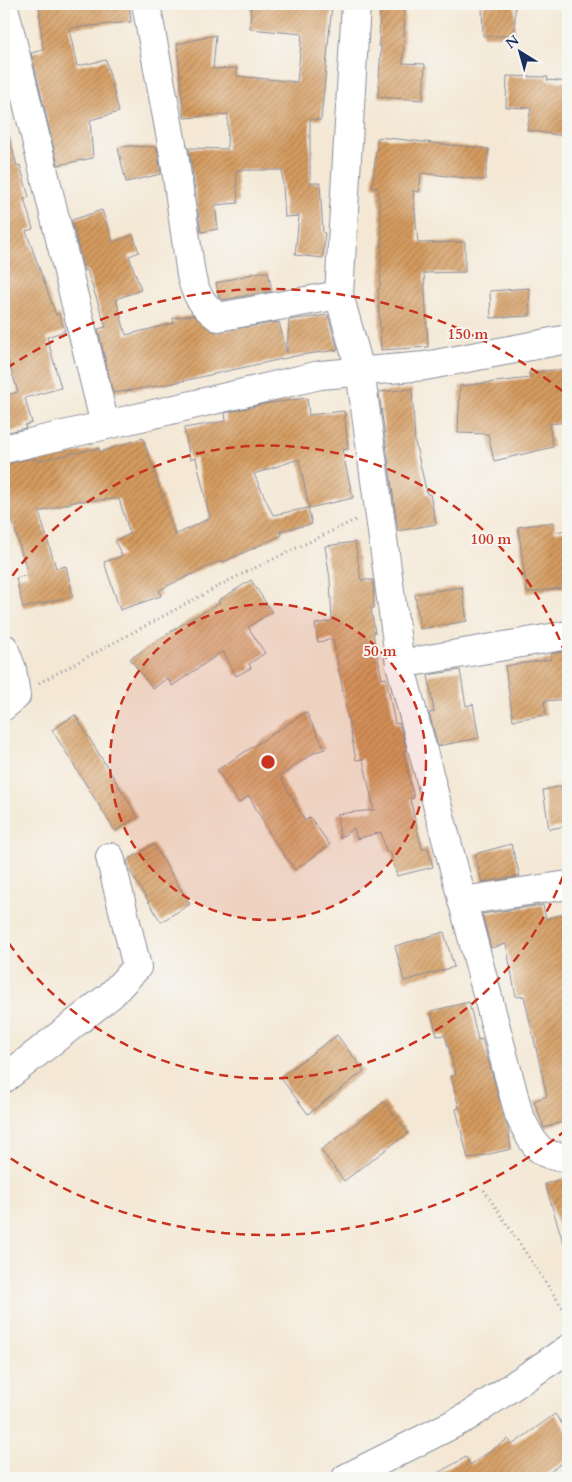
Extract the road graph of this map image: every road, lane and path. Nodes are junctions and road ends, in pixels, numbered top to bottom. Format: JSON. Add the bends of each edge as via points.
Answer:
{"nodes":[{"id":1,"x":146,"y":4,"type":"edge"},
{"id":2,"x":356,"y":4,"type":"edge"},
{"id":3,"x":4,"y":7,"type":"edge"},
{"id":4,"x":338,"y":295,"type":"junction"},
{"id":5,"x":568,"y":339,"type":"edge"},
{"id":6,"x":360,"y":370,"type":"junction"},
{"id":7,"x":105,"y":425,"type":"junction"},
{"id":8,"x":4,"y":448,"type":"edge"},
{"id":9,"x":379,"y":508,"type":"junction"},
{"id":10,"x":568,"y":635,"type":"edge"},
{"id":11,"x":4,"y":648,"type":"edge"},
{"id":12,"x":400,"y":664,"type":"junction"},
{"id":13,"x":10,"y":701,"type":"edge"},
{"id":14,"x":110,"y":857,"type":"dead end"},
{"id":15,"x":568,"y":885,"type":"edge"},
{"id":16,"x":462,"y":901,"type":"junction"},
{"id":17,"x":4,"y":1079,"type":"edge"},
{"id":18,"x":568,"y":1156,"type":"edge"},
{"id":19,"x":484,"y":1190,"type":"dead end"},
{"id":20,"x":568,"y":1316,"type":"edge"},
{"id":21,"x":568,"y":1349,"type":"edge"},
{"id":22,"x":346,"y":1478,"type":"edge"}],
"edges":[{"from":1,"to":4,"type":"street","via":[[174,155],[191,275],[200,300],[218,316]]},
{"from":2,"to":4,"type":"street"},
{"from":3,"to":7,"type":"street"},
{"from":4,"to":6,"type":"street"},
{"from":5,"to":6,"type":"street","via":[[425,366]]},
{"from":6,"to":7,"type":"street","via":[[320,376]]},
{"from":6,"to":9,"type":"street"},
{"from":7,"to":8,"type":"street"},
{"from":9,"to":12,"type":"street"},
{"from":9,"to":13,"type":"path","via":[[234,578]]},
{"from":10,"to":12,"type":"street"},
{"from":11,"to":13,"type":"street","via":[[12,669]]},
{"from":12,"to":16,"type":"street"},
{"from":14,"to":17,"type":"street","via":[[137,967],[111,995]]},
{"from":15,"to":16,"type":"street"},
{"from":16,"to":18,"type":"street","via":[[519,1115],[533,1142],[544,1154]]},
{"from":19,"to":20,"type":"path"},
{"from":21,"to":22,"type":"street","via":[[467,1417]]}]}
